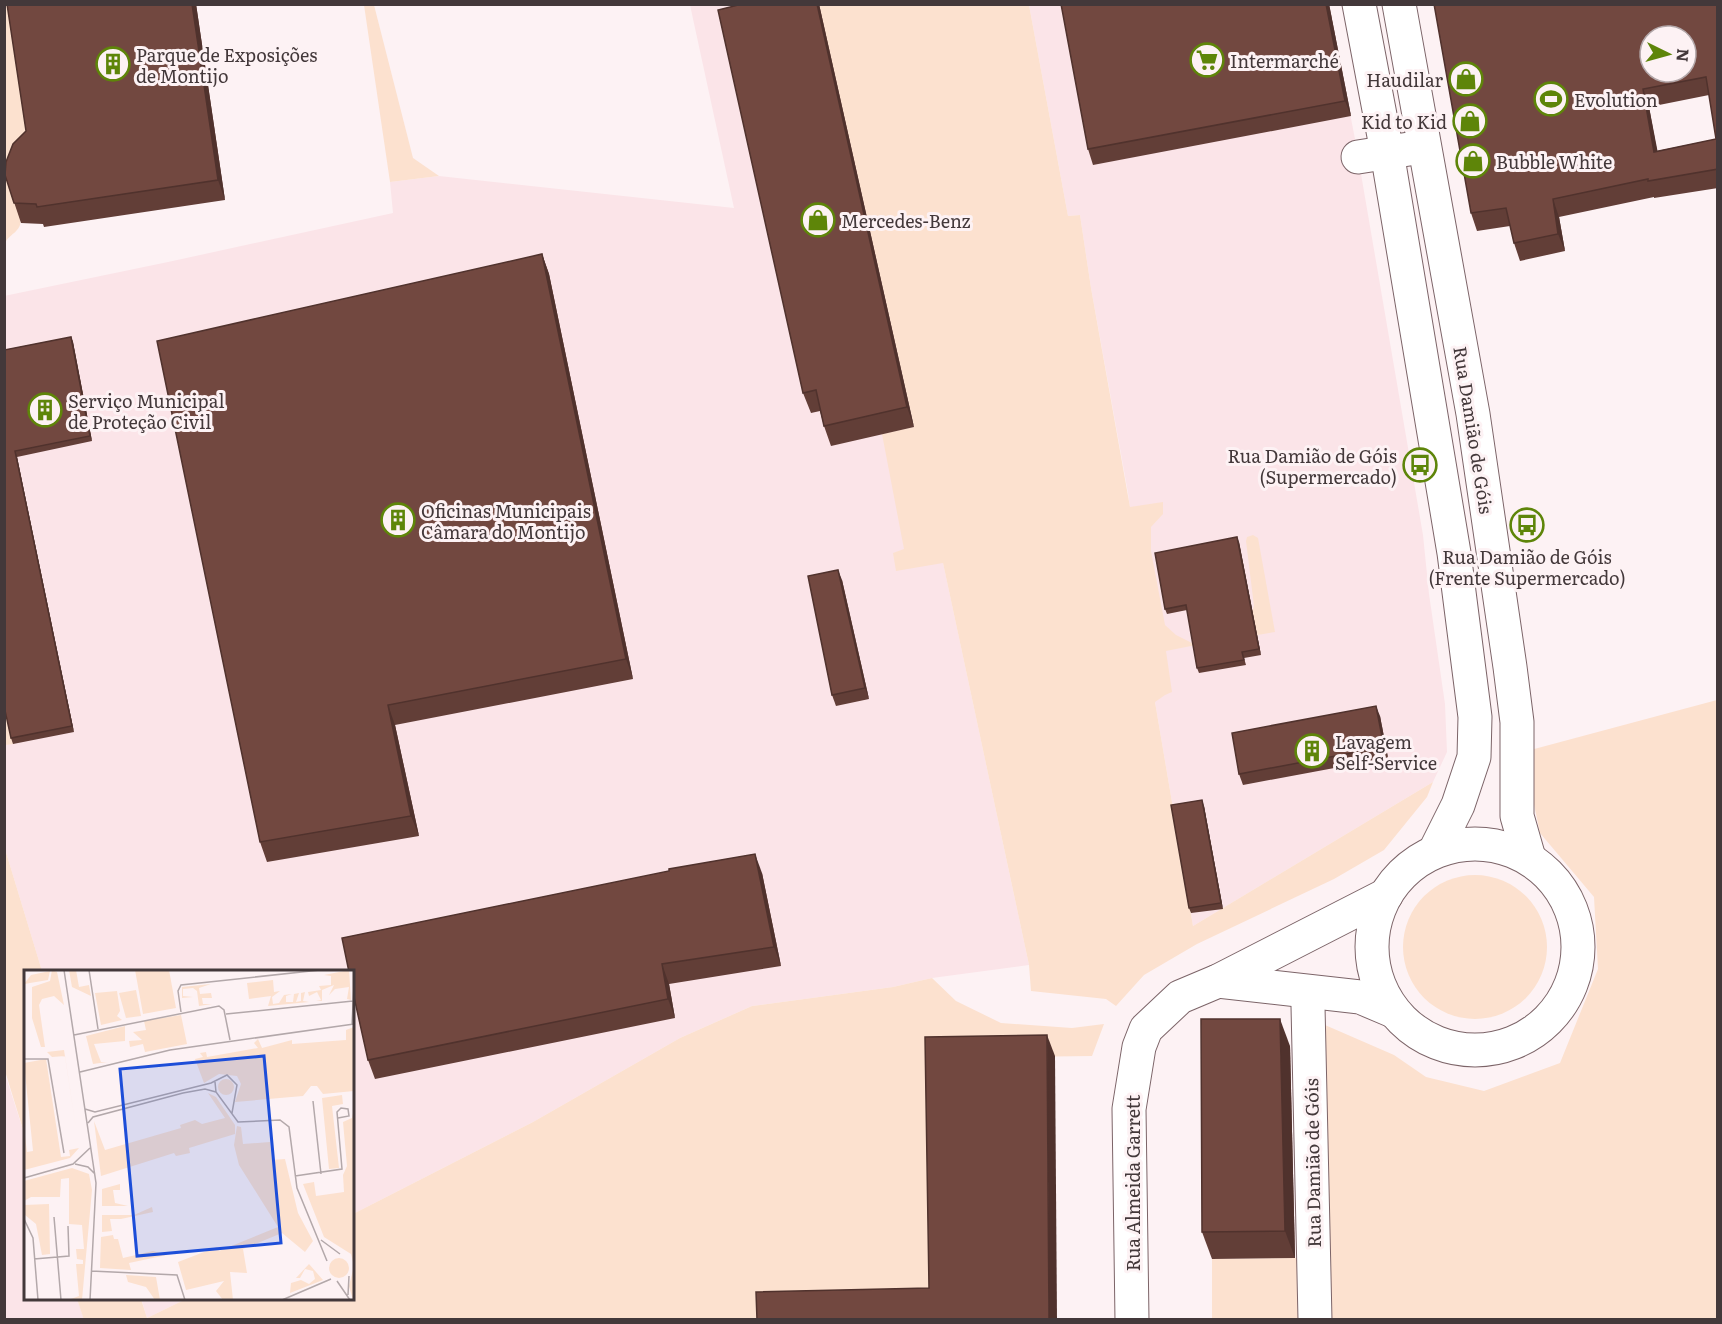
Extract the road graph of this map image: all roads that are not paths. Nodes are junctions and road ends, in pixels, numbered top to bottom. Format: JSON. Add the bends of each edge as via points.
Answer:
{"nodes":[{"id":1,"x":1359,"y":4,"type":"edge"},
{"id":2,"x":1399,"y":4,"type":"edge"},
{"id":3,"x":1425,"y":146,"type":"junction"},
{"id":4,"x":1372,"y":155,"type":"junction"},
{"id":5,"x":1435,"y":851,"type":"junction"},
{"id":6,"x":1529,"y":858,"type":"junction"},
{"id":7,"x":1386,"y":895,"type":"junction"},
{"id":8,"x":1218,"y":981,"type":"junction"},
{"id":9,"x":1308,"y":1006,"type":"dead end"},
{"id":10,"x":1393,"y":1011,"type":"junction"},
{"id":11,"x":1132,"y":1320,"type":"edge"},
{"id":12,"x":1315,"y":1320,"type":"edge"}],
"edges":[{"from":1,"to":4,"type":"street"},
{"from":2,"to":3,"type":"street","name":"Rua Damião de Góis"},
{"from":3,"to":4,"type":"street"},
{"from":3,"to":6,"type":"street","name":"Rua Damião de Góis","via":[[1473,414],[1510,667],[1517,722],[1517,816]]},
{"from":4,"to":5,"type":"street","via":[[1454,553],[1475,717],[1474,757],[1458,805]]},
{"from":5,"to":6,"type":"street","via":[[1467,843],[1499,846]]},
{"from":5,"to":7,"type":"street","via":[[1407,869]]},
{"from":6,"to":10,"type":"street","via":[[1554,880],[1571,908],[1579,940],[1576,974],[1563,1004],[1540,1029],[1512,1045],[1480,1052],[1447,1048],[1417,1034]]},
{"from":7,"to":8,"type":"street","name":"Rua Almeida Garrett"},
{"from":7,"to":10,"type":"street","via":[[1374,924],[1372,954],[1378,984]]},
{"from":8,"to":10,"type":"street","via":[[1360,997]]},
{"from":8,"to":11,"type":"street","name":"Rua Almeida Garrett","via":[[1180,998],[1146,1029],[1139,1047],[1129,1109]]},
{"from":9,"to":12,"type":"street","name":"Rua Damião de Góis"}]}
